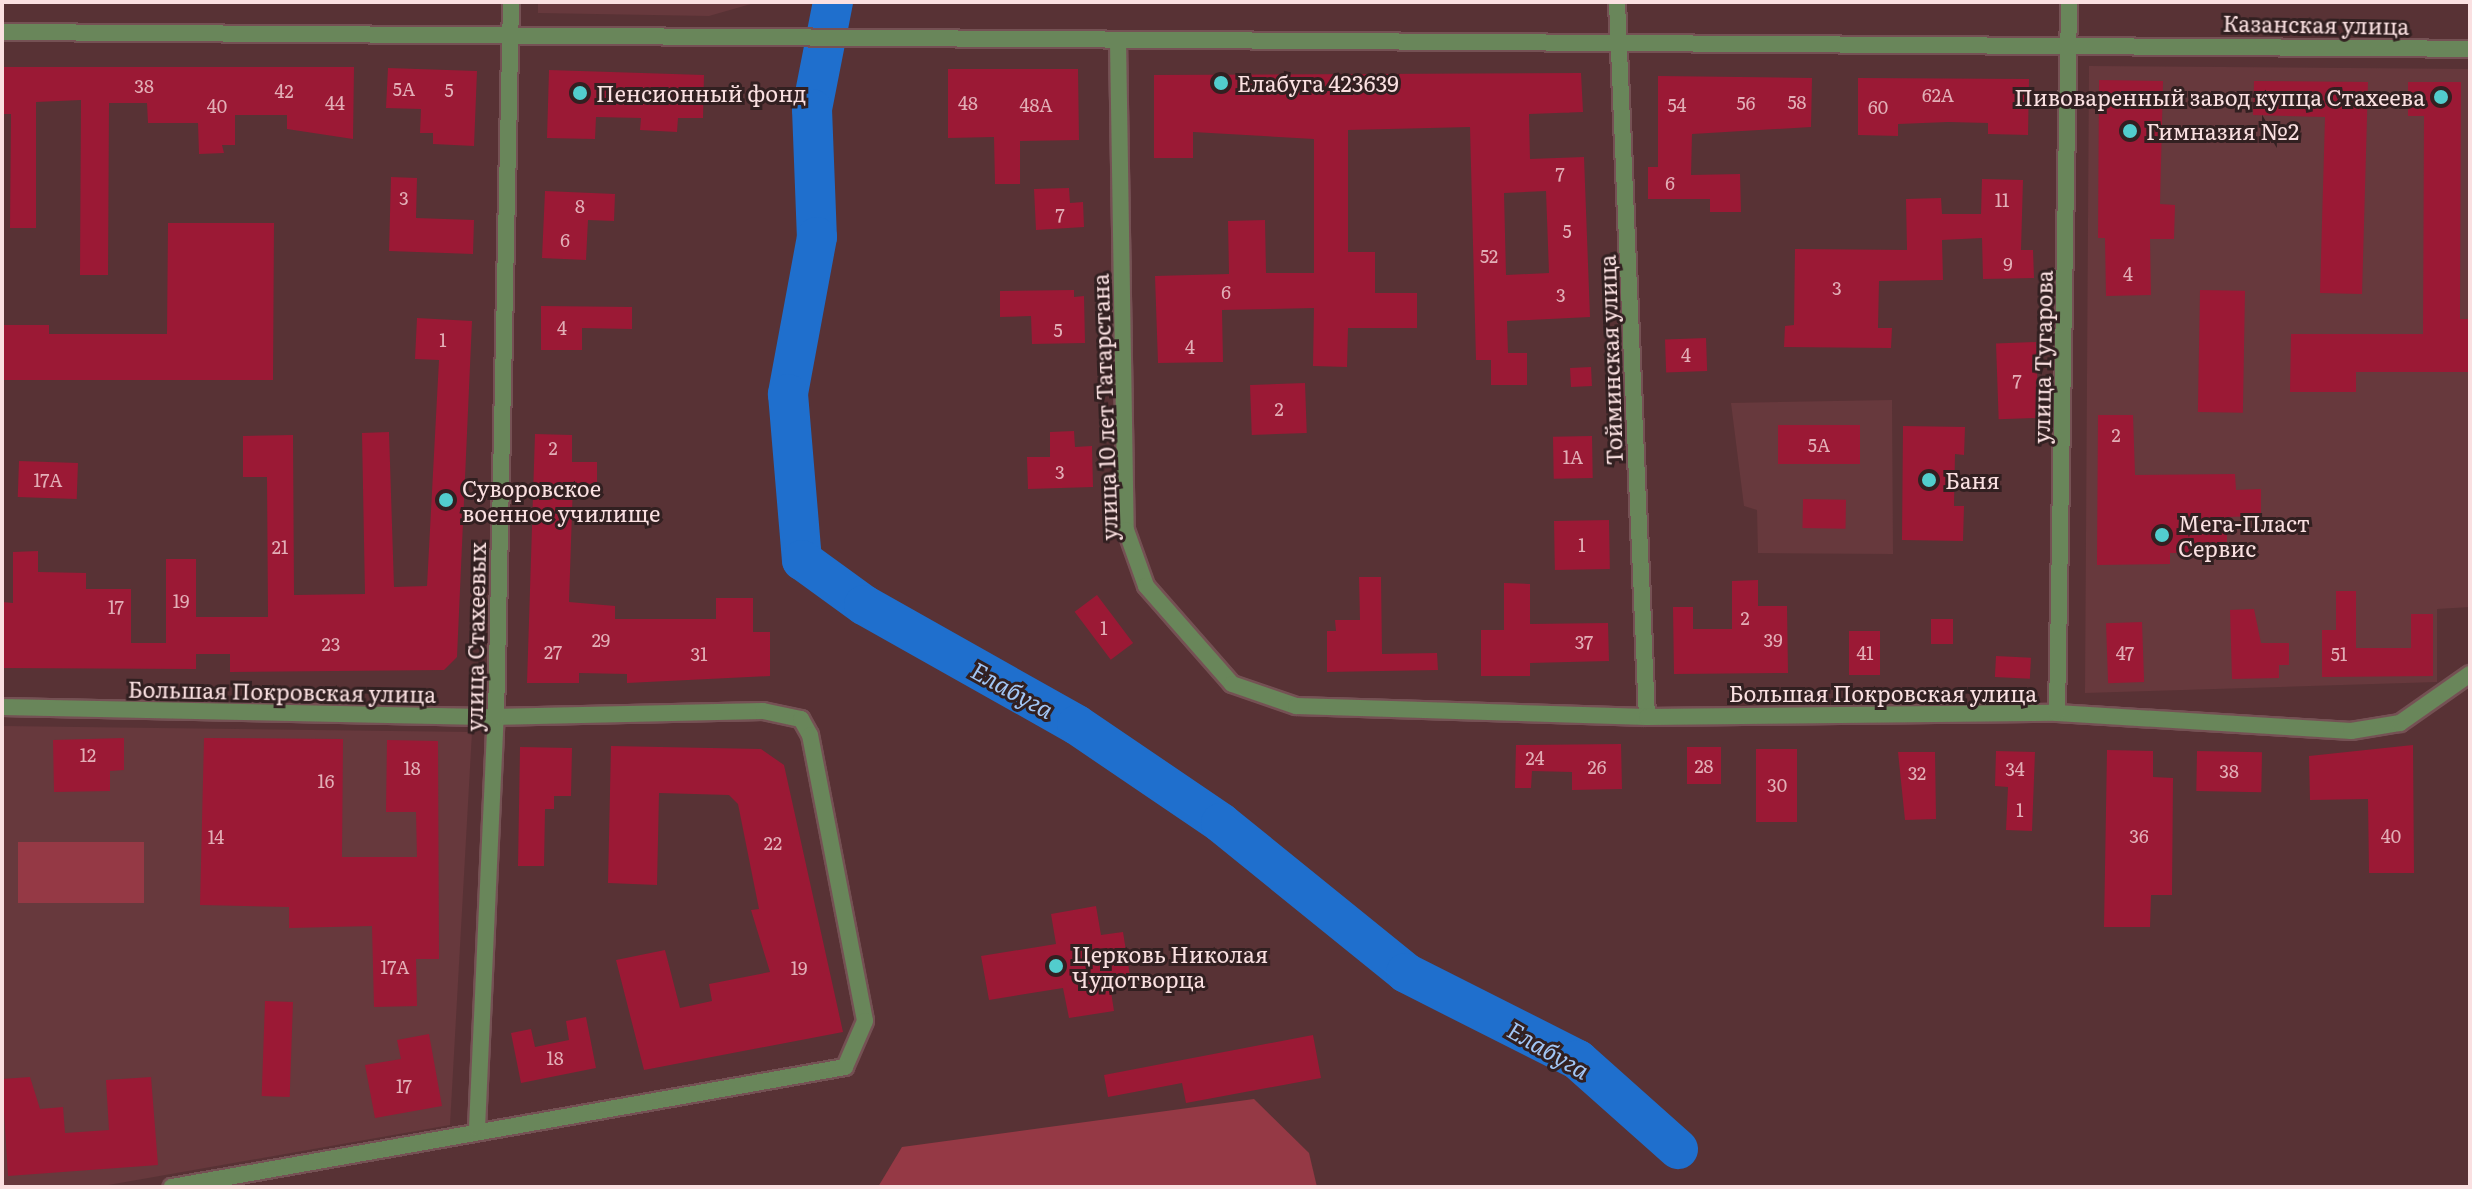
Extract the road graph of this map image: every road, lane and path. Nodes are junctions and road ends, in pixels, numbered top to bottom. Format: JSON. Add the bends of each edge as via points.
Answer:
{"nodes":[{"id":1,"x":511,"y":2,"type":"edge"},
{"id":2,"x":1617,"y":2,"type":"edge"},
{"id":3,"x":2069,"y":2,"type":"edge"},
{"id":4,"x":2,"y":32,"type":"edge"},
{"id":5,"x":510,"y":33,"type":"junction"},
{"id":6,"x":1118,"y":40,"type":"junction"},
{"id":7,"x":1619,"y":40,"type":"junction"},
{"id":8,"x":2069,"y":41,"type":"junction"},
{"id":9,"x":2470,"y":49,"type":"edge"},
{"id":10,"x":2470,"y":674,"type":"edge"},
{"id":11,"x":1281,"y":701,"type":"joint"},
{"id":12,"x":2,"y":707,"type":"edge"},
{"id":13,"x":2057,"y":713,"type":"junction"},
{"id":14,"x":496,"y":717,"type":"junction"},
{"id":15,"x":1647,"y":717,"type":"junction"},
{"id":16,"x":477,"y":1128,"type":"junction"},
{"id":17,"x":172,"y":1187,"type":"edge"}],
"edges":[{"from":1,"to":5,"type":"street","name":"улица Стахеевых"},
{"from":2,"to":7,"type":"street","name":"Тойминская улица"},
{"from":3,"to":8,"type":"street","name":"улица Тугарова"},
{"from":4,"to":5,"type":"street","name":"Казанская улица"},
{"from":5,"to":6,"type":"street","name":"Казанская улица"},
{"from":5,"to":14,"type":"street","name":"улица Стахеевых"},
{"from":6,"to":7,"type":"street","name":"Казанская улица"},
{"from":6,"to":11,"type":"street","name":"улица 10 лет Татарстана","via":[[1131,554],[1173,624],[1214,669],[1232,684]]},
{"from":7,"to":8,"type":"street","name":"Казанская улица"},
{"from":7,"to":15,"type":"street","name":"Тойминская улица"},
{"from":8,"to":9,"type":"street","name":"Казанская улица"},
{"from":8,"to":13,"type":"street","name":"улица Тугарова"},
{"from":10,"to":13,"type":"street","name":"Большая Покровская улица","via":[[2400,723],[2351,731]]},
{"from":11,"to":15,"type":"street","name":"Большая Покровская улица"},
{"from":12,"to":14,"type":"street","name":"Большая Покровская улица"},
{"from":13,"to":15,"type":"street","name":"Большая Покровская улица"},
{"from":14,"to":16,"type":"street","name":"улица Стахеевых"},
{"from":14,"to":16,"type":"street","name":"Большая Покровская улица","via":[[763,711],[801,719],[810,735],[865,1021],[845,1067]]},
{"from":16,"to":17,"type":"street"}]}
